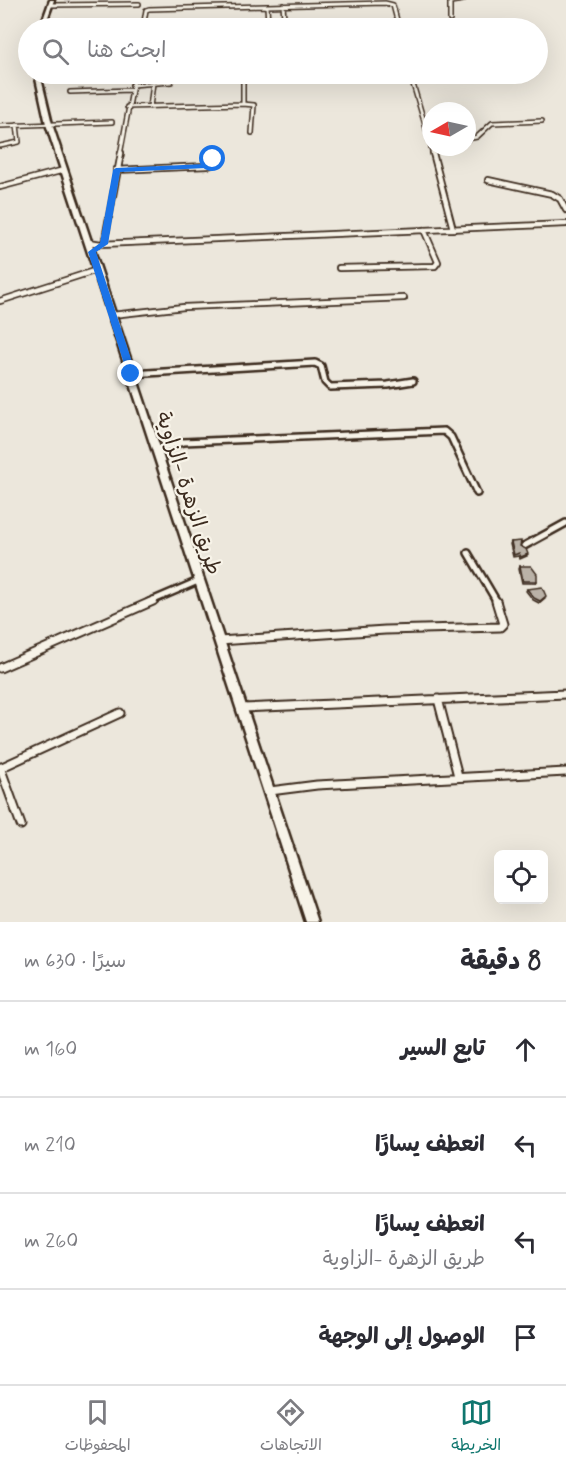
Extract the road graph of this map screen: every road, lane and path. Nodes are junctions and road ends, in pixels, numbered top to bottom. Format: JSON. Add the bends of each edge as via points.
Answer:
{"nodes":[{"id":1,"x":463,"y":0,"type":"edge"},
{"id":2,"x":51,"y":3,"type":"edge"},
{"id":3,"x":139,"y":4,"type":"dead end"},
{"id":4,"x":283,"y":5,"type":"junction"},
{"id":5,"x":267,"y":6,"type":"junction"},
{"id":6,"x":46,"y":18,"type":"edge"},
{"id":7,"x":145,"y":18,"type":"edge"},
{"id":8,"x":268,"y":18,"type":"edge"},
{"id":9,"x":284,"y":18,"type":"dead end"},
{"id":10,"x":396,"y":18,"type":"edge"},
{"id":11,"x":450,"y":18,"type":"edge"},
{"id":12,"x":39,"y":84,"type":"edge"},
{"id":13,"x":133,"y":84,"type":"edge"},
{"id":14,"x":149,"y":84,"type":"edge"},
{"id":15,"x":153,"y":84,"type":"edge"},
{"id":16,"x":243,"y":84,"type":"edge"},
{"id":17,"x":414,"y":84,"type":"edge"},
{"id":18,"x":132,"y":88,"type":"junction"},
{"id":19,"x":70,"y":92,"type":"dead end"},
{"id":20,"x":243,"y":104,"type":"junction"},
{"id":21,"x":150,"y":106,"type":"junction"},
{"id":22,"x":128,"y":107,"type":"junction"},
{"id":23,"x":422,"y":108,"type":"edge"},
{"id":24,"x":542,"y":120,"type":"dead end"},
{"id":25,"x":48,"y":122,"type":"junction"},
{"id":26,"x":112,"y":122,"type":"dead end"},
{"id":27,"x":17,"y":125,"type":"junction"},
{"id":28,"x":0,"y":126,"type":"edge"},
{"id":29,"x":252,"y":133,"type":"dead end"},
{"id":30,"x":476,"y":137,"type":"edge"},
{"id":31,"x":0,"y":146,"type":"edge"},
{"id":32,"x":434,"y":156,"type":"edge"},
{"id":33,"x":213,"y":159,"type":"dead end"},
{"id":34,"x":64,"y":170,"type":"junction"},
{"id":35,"x":116,"y":170,"type":"junction"},
{"id":36,"x":488,"y":180,"type":"dead end"},
{"id":37,"x":0,"y":187,"type":"edge"},
{"id":38,"x":566,"y":210,"type":"edge"},
{"id":39,"x":566,"y":224,"type":"edge"},
{"id":40,"x":453,"y":229,"type":"junction"},
{"id":41,"x":424,"y":230,"type":"junction"},
{"id":42,"x":89,"y":242,"type":"junction"},
{"id":43,"x":102,"y":244,"type":"junction"},
{"id":44,"x":92,"y":252,"type":"junction"},
{"id":45,"x":339,"y":268,"type":"dead end"},
{"id":46,"x":97,"y":270,"type":"junction"},
{"id":47,"x":404,"y":298,"type":"dead end"},
{"id":48,"x":0,"y":301,"type":"edge"},
{"id":49,"x":112,"y":315,"type":"junction"},
{"id":50,"x":131,"y":374,"type":"junction"},
{"id":51,"x":413,"y":381,"type":"dead end"},
{"id":52,"x":157,"y":450,"type":"junction"},
{"id":53,"x":477,"y":493,"type":"dead end"},
{"id":54,"x":566,"y":523,"type":"edge"},
{"id":55,"x":524,"y":546,"type":"edge"},
{"id":56,"x":468,"y":554,"type":"dead end"},
{"id":57,"x":198,"y":581,"type":"junction"},
{"id":58,"x":219,"y":640,"type":"junction"},
{"id":59,"x":0,"y":668,"type":"edge"},
{"id":60,"x":566,"y":694,"type":"edge"},
{"id":61,"x":438,"y":699,"type":"junction"},
{"id":62,"x":243,"y":708,"type":"junction"},
{"id":63,"x":120,"y":713,"type":"dead end"},
{"id":64,"x":0,"y":767,"type":"edge"},
{"id":65,"x":566,"y":772,"type":"edge"},
{"id":66,"x":458,"y":776,"type":"junction"},
{"id":67,"x":270,"y":791,"type":"junction"},
{"id":68,"x":21,"y":825,"type":"dead end"},
{"id":69,"x":312,"y":922,"type":"edge"}],
"edges":[{"from":1,"to":11,"type":"street","via":[[450,2]]},
{"from":2,"to":3,"type":"street"},
{"from":2,"to":6,"type":"main road"},
{"from":4,"to":5,"type":"street"},
{"from":4,"to":9,"type":"street"},
{"from":4,"to":10,"type":"street","via":[[389,3],[393,4]]},
{"from":5,"to":7,"type":"street","via":[[149,9]]},
{"from":5,"to":8,"type":"street"},
{"from":12,"to":25,"type":"main road","name":"طريق الزهرة -الزاوية"},
{"from":13,"to":18,"type":"street"},
{"from":14,"to":18,"type":"street"},
{"from":15,"to":21,"type":"street"},
{"from":16,"to":20,"type":"street"},
{"from":17,"to":23,"type":"street"},
{"from":18,"to":19,"type":"street"},
{"from":18,"to":22,"type":"street"},
{"from":20,"to":21,"type":"street"},
{"from":20,"to":29,"type":"street","via":[[254,105]]},
{"from":21,"to":22,"type":"street"},
{"from":22,"to":35,"type":"street"},
{"from":24,"to":30,"type":"street","via":[[492,123]]},
{"from":25,"to":26,"type":"street"},
{"from":25,"to":27,"type":"street"},
{"from":25,"to":34,"type":"main road","name":"طريق الزهرة -الزاوية"},
{"from":27,"to":28,"type":"street"},
{"from":27,"to":31,"type":"street","via":[[19,142]]},
{"from":32,"to":40,"type":"street"},
{"from":33,"to":35,"type":"street","via":[[207,166]]},
{"from":34,"to":37,"type":"street"},
{"from":34,"to":42,"type":"main road","name":"طريق الزهرة -الزاوية"},
{"from":35,"to":43,"type":"street"},
{"from":36,"to":38,"type":"street","via":[[552,194]]},
{"from":39,"to":40,"type":"street"},
{"from":40,"to":41,"type":"street"},
{"from":41,"to":43,"type":"street"},
{"from":41,"to":45,"type":"street","via":[[438,262],[435,266]]},
{"from":42,"to":43,"type":"street"},
{"from":42,"to":44,"type":"main road","name":"طريق الزهرة -الزاوية"},
{"from":43,"to":44,"type":"street"},
{"from":44,"to":46,"type":"main road","name":"طريق الزهرة -الزاوية"},
{"from":46,"to":48,"type":"street"},
{"from":46,"to":49,"type":"main road","name":"طريق الزهرة -الزاوية"},
{"from":47,"to":49,"type":"street","via":[[184,307]]},
{"from":49,"to":50,"type":"main road","name":"طريق الزهرة -الزاوية"},
{"from":50,"to":51,"type":"street","via":[[315,363],[321,366],[330,387]]},
{"from":50,"to":52,"type":"main road","name":"طريق الزهرة -الزاوية"},
{"from":52,"to":53,"type":"street","via":[[183,442],[444,431],[451,437]]},
{"from":52,"to":57,"type":"main road","name":"طريق الزهرة -الزاوية"},
{"from":54,"to":55,"type":"street"},
{"from":56,"to":58,"type":"street","via":[[493,592],[503,619],[500,627]]},
{"from":57,"to":58,"type":"main road","name":"طريق الزهرة -الزاوية"},
{"from":57,"to":59,"type":"street"},
{"from":58,"to":62,"type":"main road","name":"طريق الزهرة -الزاوية"},
{"from":60,"to":61,"type":"street"},
{"from":61,"to":62,"type":"street"},
{"from":61,"to":66,"type":"street"},
{"from":62,"to":67,"type":"main road","name":"طريق الزهرة -الزاوية"},
{"from":63,"to":64,"type":"street"},
{"from":64,"to":68,"type":"street"},
{"from":65,"to":66,"type":"street"},
{"from":66,"to":67,"type":"street","via":[[317,784]]},
{"from":67,"to":69,"type":"main road","name":"طريق الزهرة -الزاوية"}]}
